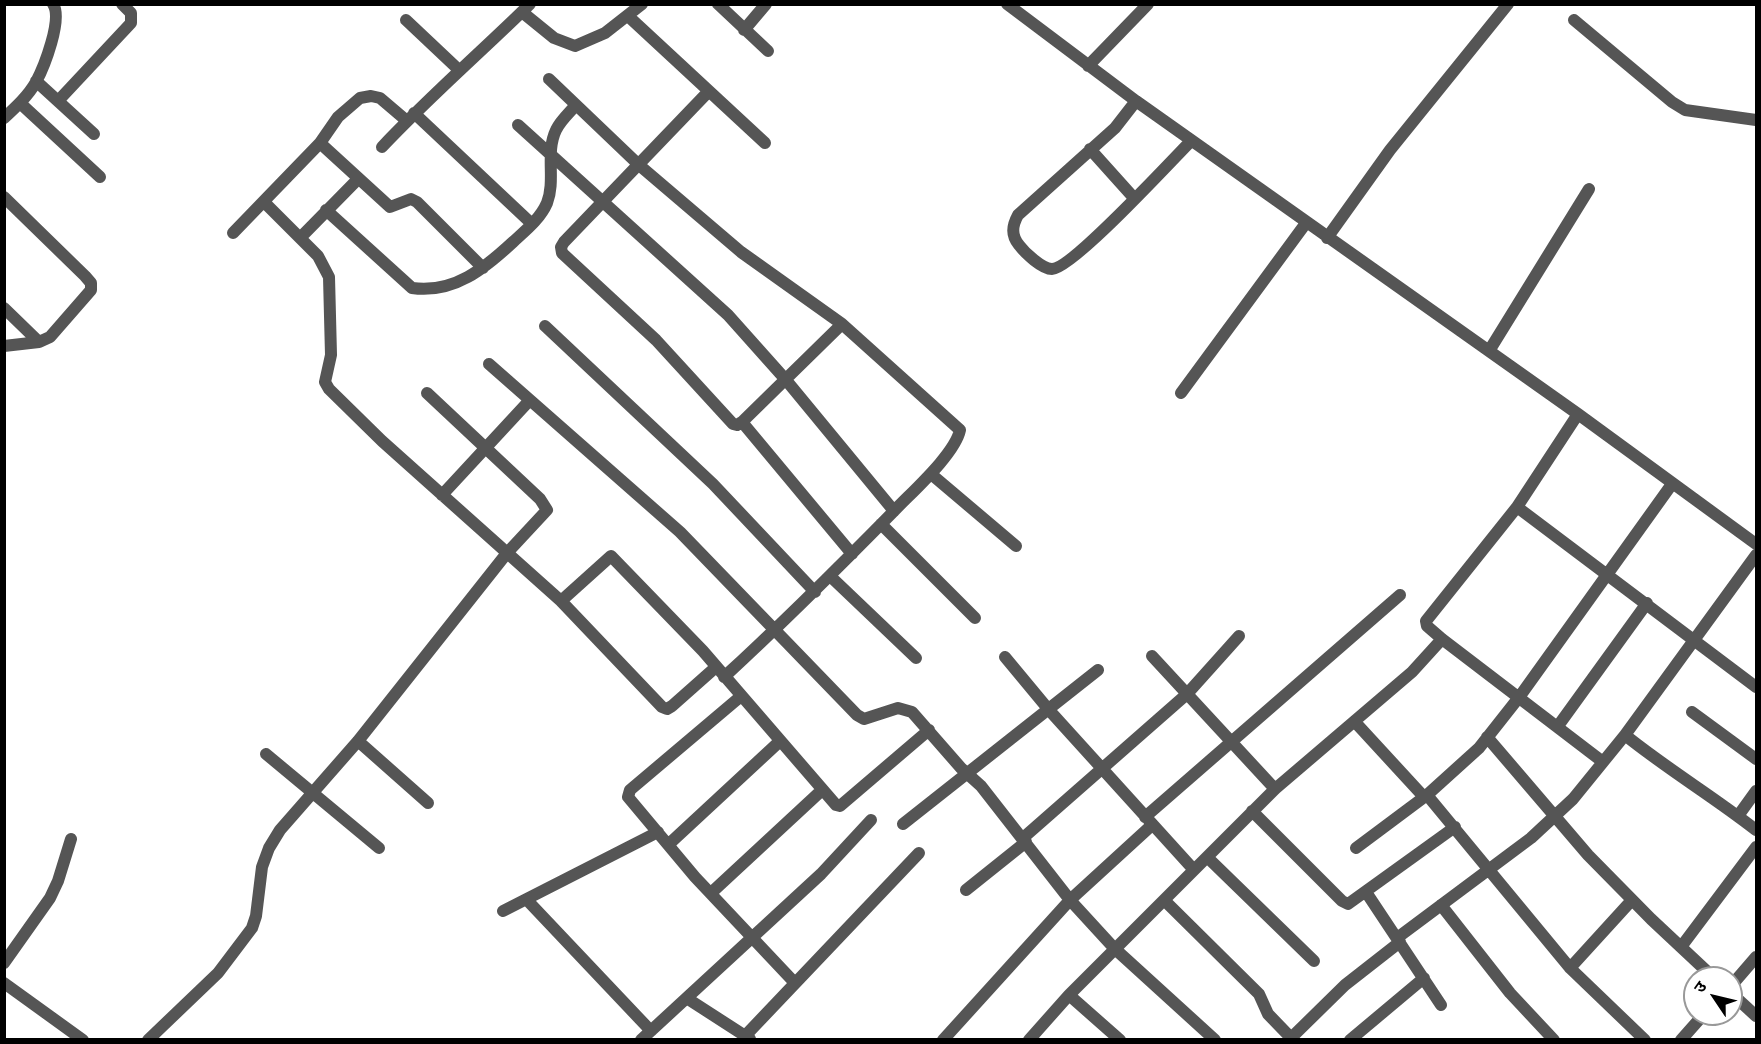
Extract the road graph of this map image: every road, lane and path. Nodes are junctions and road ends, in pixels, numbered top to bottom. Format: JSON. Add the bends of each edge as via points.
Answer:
{"nodes":[{"id":1,"x":53,"y":4,"type":"edge"},
{"id":2,"x":122,"y":4,"type":"edge"},
{"id":3,"x":642,"y":4,"type":"edge"},
{"id":4,"x":718,"y":4,"type":"edge"},
{"id":5,"x":766,"y":4,"type":"edge"},
{"id":6,"x":1007,"y":4,"type":"edge"},
{"id":7,"x":1148,"y":4,"type":"edge"},
{"id":8,"x":1508,"y":4,"type":"edge"},
{"id":9,"x":526,"y":8,"type":"edge"},
{"id":10,"x":628,"y":16,"type":"junction"},
{"id":11,"x":406,"y":20,"type":"dead end"},
{"id":12,"x":1574,"y":20,"type":"dead end"},
{"id":13,"x":744,"y":30,"type":"junction"},
{"id":14,"x":768,"y":51,"type":"dead end"},
{"id":15,"x":1088,"y":66,"type":"junction"},
{"id":16,"x":459,"y":70,"type":"junction"},
{"id":17,"x":549,"y":79,"type":"dead end"},
{"id":18,"x":36,"y":81,"type":"junction"},
{"id":19,"x":709,"y":91,"type":"junction"},
{"id":20,"x":58,"y":101,"type":"junction"},
{"id":21,"x":1136,"y":101,"type":"junction"},
{"id":22,"x":20,"y":104,"type":"junction"},
{"id":23,"x":576,"y":105,"type":"junction"},
{"id":24,"x":410,"y":117,"type":"junction"},
{"id":25,"x":4,"y":118,"type":"edge"},
{"id":26,"x":1756,"y":120,"type":"edge"},
{"id":27,"x":518,"y":125,"type":"dead end"},
{"id":28,"x":94,"y":134,"type":"dead end"},
{"id":29,"x":1191,"y":141,"type":"junction"},
{"id":30,"x":320,"y":143,"type":"junction"},
{"id":31,"x":765,"y":143,"type":"dead end"},
{"id":32,"x":382,"y":147,"type":"dead end"},
{"id":33,"x":1090,"y":149,"type":"junction"},
{"id":34,"x":551,"y":156,"type":"junction"},
{"id":35,"x":639,"y":165,"type":"junction"},
{"id":36,"x":100,"y":177,"type":"dead end"},
{"id":37,"x":357,"y":179,"type":"junction"},
{"id":38,"x":1589,"y":189,"type":"dead end"},
{"id":39,"x":4,"y":197,"type":"edge"},
{"id":40,"x":1134,"y":198,"type":"junction"},
{"id":41,"x":264,"y":202,"type":"junction"},
{"id":42,"x":602,"y":204,"type":"junction"},
{"id":43,"x":326,"y":210,"type":"junction"},
{"id":44,"x":1306,"y":223,"type":"junction"},
{"id":45,"x":532,"y":224,"type":"junction"},
{"id":46,"x":233,"y":233,"type":"dead end"},
{"id":47,"x":300,"y":238,"type":"junction"},
{"id":48,"x":1327,"y":238,"type":"junction"},
{"id":49,"x":483,"y":268,"type":"junction"},
{"id":50,"x":4,"y":308,"type":"edge"},
{"id":51,"x":842,"y":324,"type":"junction"},
{"id":52,"x":545,"y":327,"type":"dead end"},
{"id":53,"x":39,"y":342,"type":"junction"},
{"id":54,"x":4,"y":346,"type":"edge"},
{"id":55,"x":1489,"y":351,"type":"junction"},
{"id":56,"x":489,"y":364,"type":"dead end"},
{"id":57,"x":786,"y":380,"type":"junction"},
{"id":58,"x":427,"y":393,"type":"dead end"},
{"id":59,"x":1181,"y":393,"type":"dead end"},
{"id":60,"x":529,"y":400,"type":"junction"},
{"id":61,"x":1578,"y":414,"type":"junction"},
{"id":62,"x":742,"y":422,"type":"junction"},
{"id":63,"x":486,"y":448,"type":"junction"},
{"id":64,"x":931,"y":474,"type":"junction"},
{"id":65,"x":1672,"y":484,"type":"junction"},
{"id":66,"x":442,"y":495,"type":"junction"},
{"id":67,"x":1517,"y":507,"type":"junction"},
{"id":68,"x":894,"y":511,"type":"junction"},
{"id":69,"x":881,"y":524,"type":"junction"},
{"id":70,"x":1756,"y":544,"type":"edge"},
{"id":71,"x":1016,"y":546,"type":"dead end"},
{"id":72,"x":507,"y":553,"type":"junction"},
{"id":73,"x":852,"y":554,"type":"junction"},
{"id":74,"x":1756,"y":555,"type":"edge"},
{"id":75,"x":1607,"y":575,"type":"junction"},
{"id":76,"x":830,"y":576,"type":"junction"},
{"id":77,"x":815,"y":592,"type":"junction"},
{"id":78,"x":1400,"y":595,"type":"dead end"},
{"id":79,"x":561,"y":601,"type":"junction"},
{"id":80,"x":1647,"y":603,"type":"junction"},
{"id":81,"x":975,"y":618,"type":"dead end"},
{"id":82,"x":773,"y":631,"type":"junction"},
{"id":83,"x":1239,"y":636,"type":"dead end"},
{"id":84,"x":1442,"y":639,"type":"junction"},
{"id":85,"x":1696,"y":640,"type":"junction"},
{"id":86,"x":1152,"y":656,"type":"dead end"},
{"id":87,"x":1005,"y":657,"type":"dead end"},
{"id":88,"x":916,"y":658,"type":"dead end"},
{"id":89,"x":1098,"y":670,"type":"dead end"},
{"id":90,"x":720,"y":672,"type":"junction"},
{"id":91,"x":1756,"y":687,"type":"edge"},
{"id":92,"x":1187,"y":694,"type":"junction"},
{"id":93,"x":1520,"y":696,"type":"junction"},
{"id":94,"x":740,"y":697,"type":"junction"},
{"id":95,"x":1049,"y":710,"type":"junction"},
{"id":96,"x":1692,"y":712,"type":"dead end"},
{"id":97,"x":1355,"y":722,"type":"junction"},
{"id":98,"x":1558,"y":726,"type":"junction"},
{"id":99,"x":928,"y":730,"type":"junction"},
{"id":100,"x":1625,"y":735,"type":"junction"},
{"id":101,"x":1487,"y":737,"type":"junction"},
{"id":102,"x":358,"y":741,"type":"junction"},
{"id":103,"x":779,"y":742,"type":"junction"},
{"id":104,"x":1232,"y":742,"type":"junction"},
{"id":105,"x":266,"y":754,"type":"dead end"},
{"id":106,"x":1756,"y":759,"type":"edge"},
{"id":107,"x":1603,"y":762,"type":"junction"},
{"id":108,"x":1102,"y":768,"type":"junction"},
{"id":109,"x":967,"y":773,"type":"junction"},
{"id":110,"x":1275,"y":789,"type":"junction"},
{"id":111,"x":821,"y":791,"type":"junction"},
{"id":112,"x":1756,"y":791,"type":"edge"},
{"id":113,"x":311,"y":792,"type":"junction"},
{"id":114,"x":1425,"y":796,"type":"junction"},
{"id":115,"x":428,"y":803,"type":"dead end"},
{"id":116,"x":1252,"y":811,"type":"junction"},
{"id":117,"x":1738,"y":816,"type":"junction"},
{"id":118,"x":1555,"y":818,"type":"junction"},
{"id":119,"x":871,"y":820,"type":"dead end"},
{"id":120,"x":1148,"y":821,"type":"junction"},
{"id":121,"x":903,"y":824,"type":"dead end"},
{"id":122,"x":1455,"y":827,"type":"junction"},
{"id":123,"x":1756,"y":830,"type":"edge"},
{"id":124,"x":658,"y":832,"type":"junction"},
{"id":125,"x":71,"y":839,"type":"dead end"},
{"id":126,"x":1025,"y":840,"type":"junction"},
{"id":127,"x":669,"y":844,"type":"junction"},
{"id":128,"x":1756,"y":847,"type":"edge"},
{"id":129,"x":379,"y":848,"type":"dead end"},
{"id":130,"x":1356,"y":848,"type":"dead end"},
{"id":131,"x":919,"y":853,"type":"dead end"},
{"id":132,"x":1207,"y":857,"type":"junction"},
{"id":133,"x":1488,"y":869,"type":"junction"},
{"id":134,"x":1194,"y":870,"type":"junction"},
{"id":135,"x":966,"y":890,"type":"dead end"},
{"id":136,"x":1366,"y":892,"type":"junction"},
{"id":137,"x":711,"y":893,"type":"junction"},
{"id":138,"x":527,"y":900,"type":"junction"},
{"id":139,"x":1071,"y":900,"type":"junction"},
{"id":140,"x":1164,"y":900,"type":"junction"},
{"id":141,"x":1632,"y":900,"type":"junction"},
{"id":142,"x":1441,"y":905,"type":"junction"},
{"id":143,"x":503,"y":911,"type":"dead end"},
{"id":144,"x":752,"y":938,"type":"junction"},
{"id":145,"x":1398,"y":940,"type":"junction"},
{"id":146,"x":1681,"y":947,"type":"junction"},
{"id":147,"x":1114,"y":948,"type":"junction"},
{"id":148,"x":1756,"y":957,"type":"edge"},
{"id":149,"x":1314,"y":961,"type":"dead end"},
{"id":150,"x":4,"y":963,"type":"edge"},
{"id":151,"x":1701,"y":966,"type":"edge"},
{"id":152,"x":1570,"y":968,"type":"junction"},
{"id":153,"x":1743,"y":972,"type":"edge"},
{"id":154,"x":1424,"y":978,"type":"junction"},
{"id":155,"x":794,"y":982,"type":"junction"},
{"id":156,"x":4,"y":983,"type":"edge"},
{"id":157,"x":1069,"y":994,"type":"junction"},
{"id":158,"x":688,"y":999,"type":"junction"},
{"id":159,"x":1743,"y":1004,"type":"edge"},
{"id":160,"x":1441,"y":1005,"type":"dead end"},
{"id":161,"x":1756,"y":1016,"type":"edge"},
{"id":162,"x":1693,"y":1026,"type":"edge"},
{"id":163,"x":651,"y":1031,"type":"junction"},
{"id":164,"x":748,"y":1037,"type":"edge"},
{"id":165,"x":1292,"y":1039,"type":"edge"},
{"id":166,"x":83,"y":1040,"type":"edge"},
{"id":167,"x":148,"y":1040,"type":"edge"},
{"id":168,"x":641,"y":1040,"type":"edge"},
{"id":169,"x":943,"y":1040,"type":"edge"},
{"id":170,"x":1029,"y":1040,"type":"edge"},
{"id":171,"x":1120,"y":1040,"type":"edge"},
{"id":172,"x":1215,"y":1040,"type":"edge"},
{"id":173,"x":1350,"y":1040,"type":"edge"},
{"id":174,"x":1554,"y":1040,"type":"edge"},
{"id":175,"x":1645,"y":1040,"type":"edge"},
{"id":176,"x":1681,"y":1040,"type":"edge"}],
"edges":[{"from":1,"to":18,"type":"street","via":[[58,17]]},
{"from":2,"to":20,"type":"street","via":[[132,18],[128,27]]},
{"from":3,"to":10,"type":"street"},
{"from":4,"to":13,"type":"street"},
{"from":5,"to":13,"type":"street"},
{"from":6,"to":15,"type":"street"},
{"from":7,"to":15,"type":"street"},
{"from":8,"to":48,"type":"street","via":[[1390,150]]},
{"from":9,"to":10,"type":"street","via":[[554,38],[575,46],[605,33]]},
{"from":9,"to":16,"type":"street"},
{"from":10,"to":19,"type":"street"},
{"from":11,"to":16,"type":"street"},
{"from":12,"to":26,"type":"street","via":[[1685,110]]},
{"from":13,"to":14,"type":"street"},
{"from":15,"to":21,"type":"street"},
{"from":16,"to":24,"type":"street"},
{"from":17,"to":23,"type":"street"},
{"from":18,"to":20,"type":"street"},
{"from":18,"to":22,"type":"street"},
{"from":19,"to":31,"type":"street"},
{"from":19,"to":35,"type":"street"},
{"from":20,"to":28,"type":"street"},
{"from":21,"to":29,"type":"street"},
{"from":21,"to":33,"type":"street","via":[[1115,128]]},
{"from":22,"to":25,"type":"street"},
{"from":22,"to":36,"type":"street"},
{"from":23,"to":34,"type":"street","via":[[556,129]]},
{"from":23,"to":35,"type":"street"},
{"from":24,"to":30,"type":"street","via":[[380,98],[360,98],[338,117]]},
{"from":24,"to":32,"type":"street"},
{"from":24,"to":45,"type":"street"},
{"from":27,"to":34,"type":"street"},
{"from":29,"to":40,"type":"street"},
{"from":29,"to":44,"type":"street"},
{"from":30,"to":37,"type":"street"},
{"from":30,"to":41,"type":"street"},
{"from":33,"to":40,"type":"street"},
{"from":33,"to":40,"type":"street","via":[[1018,215],[1013,225],[1020,247],[1044,267],[1061,266]]},
{"from":34,"to":42,"type":"street"},
{"from":34,"to":45,"type":"street","via":[[551,188]]},
{"from":35,"to":42,"type":"street"},
{"from":35,"to":51,"type":"street","via":[[741,252]]},
{"from":37,"to":43,"type":"street"},
{"from":37,"to":49,"type":"street","via":[[390,207],[411,199],[417,202]]},
{"from":38,"to":55,"type":"street"},
{"from":39,"to":53,"type":"street","via":[[91,283],[86,298],[50,337]]},
{"from":41,"to":46,"type":"street"},
{"from":41,"to":47,"type":"street"},
{"from":42,"to":57,"type":"street","via":[[728,315]]},
{"from":42,"to":62,"type":"street","via":[[564,242],[562,253],[656,340],[728,420],[737,425]]},
{"from":43,"to":47,"type":"street"},
{"from":43,"to":49,"type":"street","via":[[412,288],[426,290],[455,284]]},
{"from":44,"to":48,"type":"street"},
{"from":44,"to":59,"type":"street"},
{"from":45,"to":49,"type":"street"},
{"from":47,"to":66,"type":"street","via":[[318,256],[329,277],[331,355],[325,382]]},
{"from":48,"to":55,"type":"street"},
{"from":50,"to":53,"type":"street"},
{"from":51,"to":57,"type":"street"},
{"from":51,"to":64,"type":"street","via":[[960,430]]},
{"from":52,"to":77,"type":"street","via":[[713,484]]},
{"from":53,"to":54,"type":"street"},
{"from":55,"to":61,"type":"street"},
{"from":56,"to":60,"type":"street"},
{"from":57,"to":62,"type":"street"},
{"from":57,"to":68,"type":"street"},
{"from":58,"to":63,"type":"street"},
{"from":60,"to":63,"type":"street"},
{"from":60,"to":82,"type":"street","via":[[680,532]]},
{"from":61,"to":65,"type":"street"},
{"from":61,"to":67,"type":"street"},
{"from":62,"to":73,"type":"street"},
{"from":63,"to":66,"type":"street"},
{"from":63,"to":72,"type":"street","via":[[548,510]]},
{"from":64,"to":68,"type":"street"},
{"from":64,"to":71,"type":"street"},
{"from":65,"to":70,"type":"street"},
{"from":65,"to":75,"type":"street"},
{"from":66,"to":72,"type":"street"},
{"from":67,"to":75,"type":"street"},
{"from":67,"to":84,"type":"street","via":[[1426,621]]},
{"from":68,"to":69,"type":"street"},
{"from":69,"to":73,"type":"street"},
{"from":69,"to":81,"type":"street"},
{"from":72,"to":79,"type":"street"},
{"from":72,"to":102,"type":"street"},
{"from":73,"to":76,"type":"street"},
{"from":74,"to":85,"type":"street"},
{"from":75,"to":80,"type":"street"},
{"from":75,"to":93,"type":"street"},
{"from":76,"to":77,"type":"street"},
{"from":76,"to":88,"type":"street"},
{"from":77,"to":82,"type":"street"},
{"from":78,"to":104,"type":"street"},
{"from":79,"to":90,"type":"street","via":[[667,709]]},
{"from":79,"to":90,"type":"street","via":[[611,556]]},
{"from":80,"to":85,"type":"street"},
{"from":80,"to":98,"type":"street"},
{"from":82,"to":90,"type":"street"},
{"from":82,"to":99,"type":"street","via":[[857,715],[871,719],[906,708]]},
{"from":83,"to":92,"type":"street"},
{"from":84,"to":93,"type":"street"},
{"from":84,"to":97,"type":"street","via":[[1413,672]]},
{"from":85,"to":91,"type":"street"},
{"from":85,"to":100,"type":"street"},
{"from":86,"to":92,"type":"street"},
{"from":87,"to":95,"type":"street"},
{"from":89,"to":95,"type":"street"},
{"from":90,"to":94,"type":"street"},
{"from":92,"to":104,"type":"street"},
{"from":92,"to":108,"type":"street"},
{"from":93,"to":98,"type":"street"},
{"from":93,"to":101,"type":"street"},
{"from":94,"to":103,"type":"street"},
{"from":94,"to":124,"type":"street","via":[[630,790],[631,801]]},
{"from":95,"to":108,"type":"street"},
{"from":95,"to":109,"type":"street"},
{"from":96,"to":106,"type":"street"},
{"from":97,"to":110,"type":"street"},
{"from":97,"to":114,"type":"street"},
{"from":98,"to":107,"type":"street"},
{"from":99,"to":109,"type":"street"},
{"from":99,"to":111,"type":"street","via":[[840,806]]},
{"from":100,"to":107,"type":"street"},
{"from":100,"to":117,"type":"street","via":[[1663,766]]},
{"from":101,"to":114,"type":"street"},
{"from":101,"to":118,"type":"street"},
{"from":102,"to":113,"type":"street"},
{"from":102,"to":115,"type":"street"},
{"from":103,"to":111,"type":"street"},
{"from":103,"to":127,"type":"street"},
{"from":104,"to":110,"type":"street"},
{"from":104,"to":120,"type":"street"},
{"from":105,"to":113,"type":"street"},
{"from":107,"to":118,"type":"street"},
{"from":108,"to":120,"type":"street"},
{"from":108,"to":126,"type":"street"},
{"from":109,"to":121,"type":"street"},
{"from":109,"to":126,"type":"street"},
{"from":110,"to":116,"type":"street"},
{"from":111,"to":137,"type":"street"},
{"from":112,"to":117,"type":"street"},
{"from":113,"to":129,"type":"street"},
{"from":113,"to":167,"type":"street","via":[[269,848],[258,889],[256,916],[241,945],[218,973]]},
{"from":114,"to":122,"type":"street"},
{"from":114,"to":130,"type":"street"},
{"from":116,"to":132,"type":"street"},
{"from":116,"to":136,"type":"street","via":[[1345,903]]},
{"from":117,"to":123,"type":"street"},
{"from":118,"to":133,"type":"street"},
{"from":118,"to":141,"type":"street"},
{"from":119,"to":144,"type":"street","via":[[821,874]]},
{"from":120,"to":134,"type":"street"},
{"from":120,"to":139,"type":"street"},
{"from":122,"to":133,"type":"street"},
{"from":122,"to":136,"type":"street"},
{"from":124,"to":127,"type":"street"},
{"from":124,"to":138,"type":"street"},
{"from":125,"to":150,"type":"street","via":[[50,898]]},
{"from":126,"to":135,"type":"street"},
{"from":126,"to":139,"type":"street"},
{"from":127,"to":137,"type":"street"},
{"from":128,"to":146,"type":"street"},
{"from":131,"to":155,"type":"street"},
{"from":132,"to":134,"type":"street"},
{"from":132,"to":149,"type":"street"},
{"from":133,"to":142,"type":"street"},
{"from":133,"to":152,"type":"street"},
{"from":134,"to":140,"type":"street"},
{"from":136,"to":145,"type":"street"},
{"from":137,"to":144,"type":"street"},
{"from":138,"to":143,"type":"street"},
{"from":138,"to":163,"type":"street"},
{"from":139,"to":147,"type":"street"},
{"from":139,"to":169,"type":"street"},
{"from":140,"to":147,"type":"street"},
{"from":140,"to":165,"type":"street","via":[[1259,994],[1268,1014]]},
{"from":141,"to":146,"type":"street"},
{"from":141,"to":152,"type":"street"},
{"from":142,"to":145,"type":"street"},
{"from":142,"to":174,"type":"street","via":[[1510,993]]},
{"from":144,"to":155,"type":"street"},
{"from":144,"to":158,"type":"street"},
{"from":145,"to":154,"type":"street"},
{"from":145,"to":165,"type":"street","via":[[1345,985]]},
{"from":146,"to":151,"type":"street"},
{"from":147,"to":157,"type":"street"},
{"from":147,"to":172,"type":"street"},
{"from":148,"to":153,"type":"street"},
{"from":152,"to":175,"type":"street"},
{"from":154,"to":160,"type":"street"},
{"from":154,"to":173,"type":"street"},
{"from":155,"to":164,"type":"street"},
{"from":156,"to":166,"type":"street"},
{"from":157,"to":170,"type":"street"},
{"from":157,"to":171,"type":"street"},
{"from":158,"to":163,"type":"street"},
{"from":158,"to":164,"type":"street"},
{"from":159,"to":161,"type":"street"},
{"from":162,"to":176,"type":"street"},
{"from":163,"to":168,"type":"street"}]}
